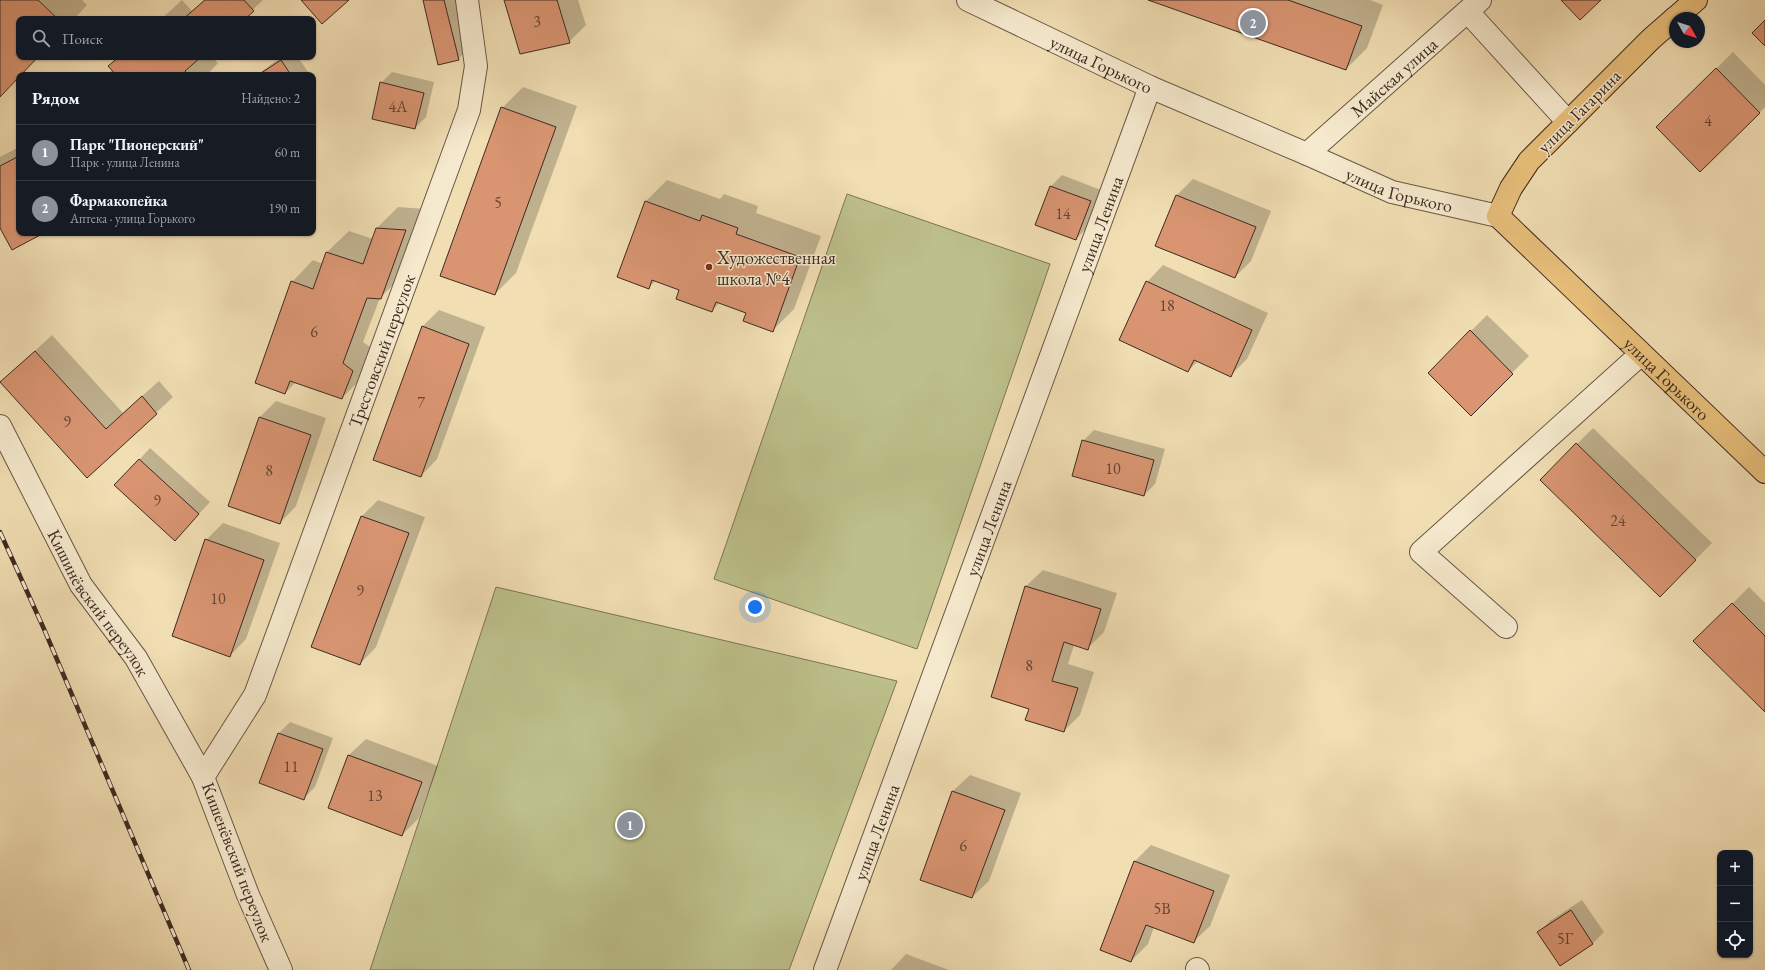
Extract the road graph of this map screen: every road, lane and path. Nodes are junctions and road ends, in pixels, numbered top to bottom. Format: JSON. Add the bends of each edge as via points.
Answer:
{"nodes":[{"id":1,"x":467,"y":0,"type":"edge"},
{"id":2,"x":968,"y":0,"type":"edge"},
{"id":3,"x":1696,"y":0,"type":"edge"},
{"id":4,"x":1474,"y":6,"type":"edge"},
{"id":5,"x":1682,"y":12,"type":"edge"},
{"id":6,"x":1669,"y":23,"type":"edge"},
{"id":7,"x":1150,"y":87,"type":"junction"},
{"id":8,"x":1568,"y":122,"type":"junction"},
{"id":9,"x":1307,"y":154,"type":"junction"},
{"id":10,"x":1498,"y":216,"type":"junction"},
{"id":11,"x":1641,"y":354,"type":"junction"},
{"id":12,"x":0,"y":426,"type":"edge"},
{"id":13,"x":1765,"y":472,"type":"edge"},
{"id":14,"x":1506,"y":627,"type":"dead end"},
{"id":15,"x":255,"y":695,"type":"joint"},
{"id":16,"x":203,"y":777,"type":"junction"},
{"id":17,"x":281,"y":970,"type":"edge"},
{"id":18,"x":826,"y":970,"type":"edge"}],
"edges":[{"from":1,"to":15,"type":"street","name":"Трестовский переулок","via":[[476,66],[469,110]]},
{"from":2,"to":7,"type":"street","name":"улица Горького"},
{"from":3,"to":5,"type":"main road","name":"улица Гагарина"},
{"from":4,"to":8,"type":"street"},
{"from":4,"to":9,"type":"street","name":"Майская улица"},
{"from":6,"to":8,"type":"main road","name":"улица Гагарина"},
{"from":7,"to":9,"type":"street","name":"улица Горького"},
{"from":7,"to":18,"type":"street","name":"улица Ленина"},
{"from":8,"to":10,"type":"main road","name":"улица Гагарина","via":[[1529,161],[1511,188]]},
{"from":9,"to":10,"type":"street","name":"улица Горького","via":[[1392,192]]},
{"from":10,"to":11,"type":"main road","name":"улица Горького"},
{"from":11,"to":13,"type":"main road","name":"улица Горького"},
{"from":11,"to":14,"type":"street","via":[[1421,552]]},
{"from":12,"to":16,"type":"street","name":"Кишинёвский переулок","via":[[81,585],[136,658]]},
{"from":15,"to":16,"type":"street","name":"Кишенёвский переулок"},
{"from":16,"to":17,"type":"street","name":"Кишенёвский переулок","via":[[248,895]]}]}
